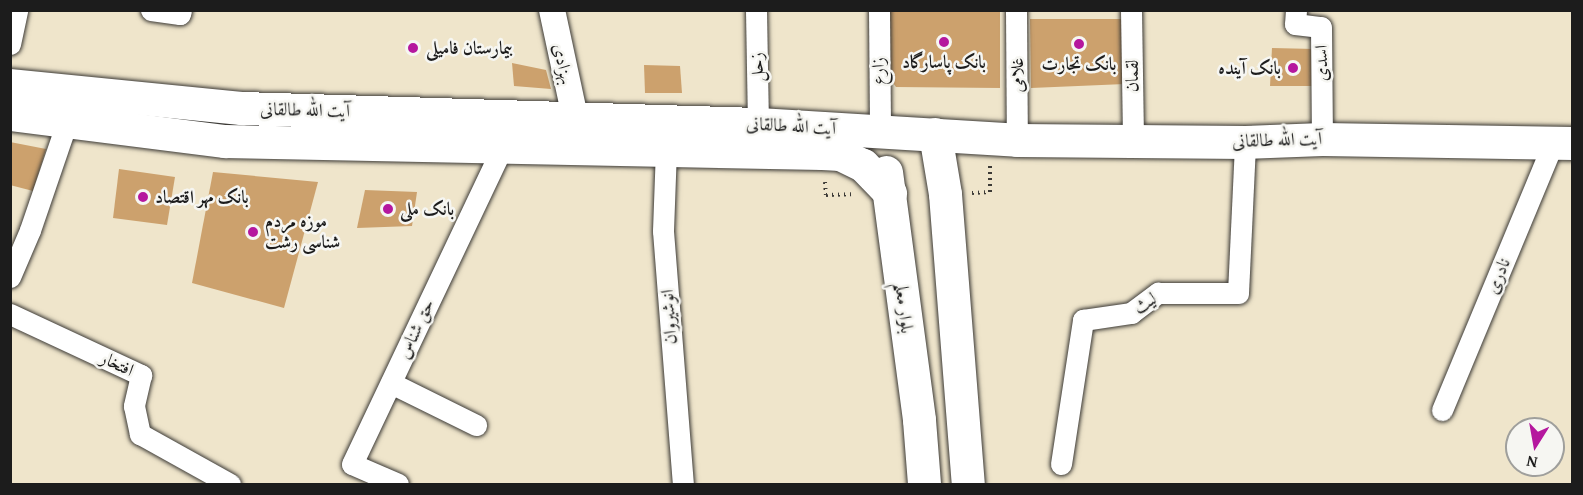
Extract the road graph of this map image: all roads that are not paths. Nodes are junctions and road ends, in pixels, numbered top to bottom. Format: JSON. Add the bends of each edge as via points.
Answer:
{"nodes":[{"id":1,"x":17,"y":10,"type":"edge"},
{"id":2,"x":151,"y":10,"type":"edge"},
{"id":3,"x":181,"y":10,"type":"edge"},
{"id":4,"x":552,"y":10,"type":"edge"},
{"id":5,"x":756,"y":10,"type":"edge"},
{"id":6,"x":879,"y":10,"type":"edge"},
{"id":7,"x":1017,"y":10,"type":"edge"},
{"id":8,"x":1131,"y":10,"type":"edge"},
{"id":9,"x":1296,"y":10,"type":"edge"},
{"id":10,"x":10,"y":44,"type":"edge"},
{"id":11,"x":10,"y":85,"type":"edge"},
{"id":12,"x":10,"y":114,"type":"edge"},
{"id":13,"x":575,"y":117,"type":"junction"},
{"id":14,"x":67,"y":122,"type":"junction"},
{"id":15,"x":758,"y":124,"type":"junction"},
{"id":16,"x":880,"y":132,"type":"junction"},
{"id":17,"x":935,"y":134,"type":"junction"},
{"id":18,"x":1322,"y":138,"type":"junction"},
{"id":19,"x":1017,"y":140,"type":"junction"},
{"id":20,"x":1133,"y":141,"type":"junction"},
{"id":21,"x":1245,"y":142,"type":"junction"},
{"id":22,"x":1563,"y":143,"type":"edge"},
{"id":23,"x":502,"y":148,"type":"junction"},
{"id":24,"x":666,"y":149,"type":"junction"},
{"id":25,"x":890,"y":193,"type":"junction"},
{"id":26,"x":10,"y":277,"type":"edge"},
{"id":27,"x":10,"y":314,"type":"edge"},
{"id":28,"x":391,"y":383,"type":"junction"},
{"id":29,"x":1443,"y":410,"type":"dead end"},
{"id":30,"x":476,"y":425,"type":"dead end"},
{"id":31,"x":1061,"y":465,"type":"dead end"},
{"id":32,"x":230,"y":484,"type":"edge"},
{"id":33,"x":398,"y":484,"type":"edge"},
{"id":34,"x":683,"y":484,"type":"edge"},
{"id":35,"x":924,"y":484,"type":"edge"},
{"id":36,"x":968,"y":484,"type":"edge"}],
"edges":[{"from":1,"to":10,"type":"street"},
{"from":2,"to":3,"type":"street","via":[[180,14]]},
{"from":4,"to":13,"type":"street","name":"بهزادی"},
{"from":5,"to":15,"type":"street","name":"زحل"},
{"from":6,"to":16,"type":"street","name":"زارع"},
{"from":7,"to":19,"type":"street","name":"غلامی"},
{"from":8,"to":20,"type":"street","name":"لقمان"},
{"from":9,"to":18,"type":"street","name":"اسدی","via":[[1295,24],[1321,27]]},
{"from":11,"to":13,"type":"main road","name":"آیت الله طالقانی","via":[[242,108]]},
{"from":12,"to":14,"type":"main road","name":"آیت الله طالقانی"},
{"from":13,"to":15,"type":"main road","name":"آیت الله طالقانی"},
{"from":14,"to":23,"type":"main road","name":"آیت الله طالقانی","via":[[224,141]]},
{"from":14,"to":26,"type":"street"},
{"from":15,"to":16,"type":"main road","name":"آیت الله طالقانی"},
{"from":16,"to":17,"type":"main road","name":"آیت الله طالقانی"},
{"from":16,"to":25,"type":"main road","name":"بلوار معلم"},
{"from":17,"to":19,"type":"main road","name":"آیت الله طالقانی"},
{"from":17,"to":36,"type":"main road","via":[[946,203]]},
{"from":18,"to":21,"type":"main road","name":"آیت الله طالقانی"},
{"from":18,"to":22,"type":"main road","name":"آیت الله طالقانی"},
{"from":19,"to":20,"type":"main road","name":"آیت الله طالقانی"},
{"from":20,"to":21,"type":"main road","name":"آیت الله طالقانی"},
{"from":21,"to":31,"type":"street","name":"لیث","via":[[1238,293],[1158,293],[1131,313],[1083,320]]},
{"from":22,"to":29,"type":"street","name":"نادری"},
{"from":23,"to":24,"type":"main road","name":"آیت الله طالقانی"},
{"from":23,"to":28,"type":"street","name":"حق شناس"},
{"from":24,"to":25,"type":"main road","name":"آیت الله طالقانی","via":[[840,154],[863,165]]},
{"from":24,"to":34,"type":"street","name":"انوشیروان","via":[[663,231]]},
{"from":25,"to":35,"type":"main road","name":"بلوار معلم"},
{"from":27,"to":32,"type":"street","name":"افتخار","via":[[141,375],[134,406],[140,434]]},
{"from":28,"to":30,"type":"street"},
{"from":28,"to":33,"type":"street","name":"حق شناس","via":[[352,464]]}]}
